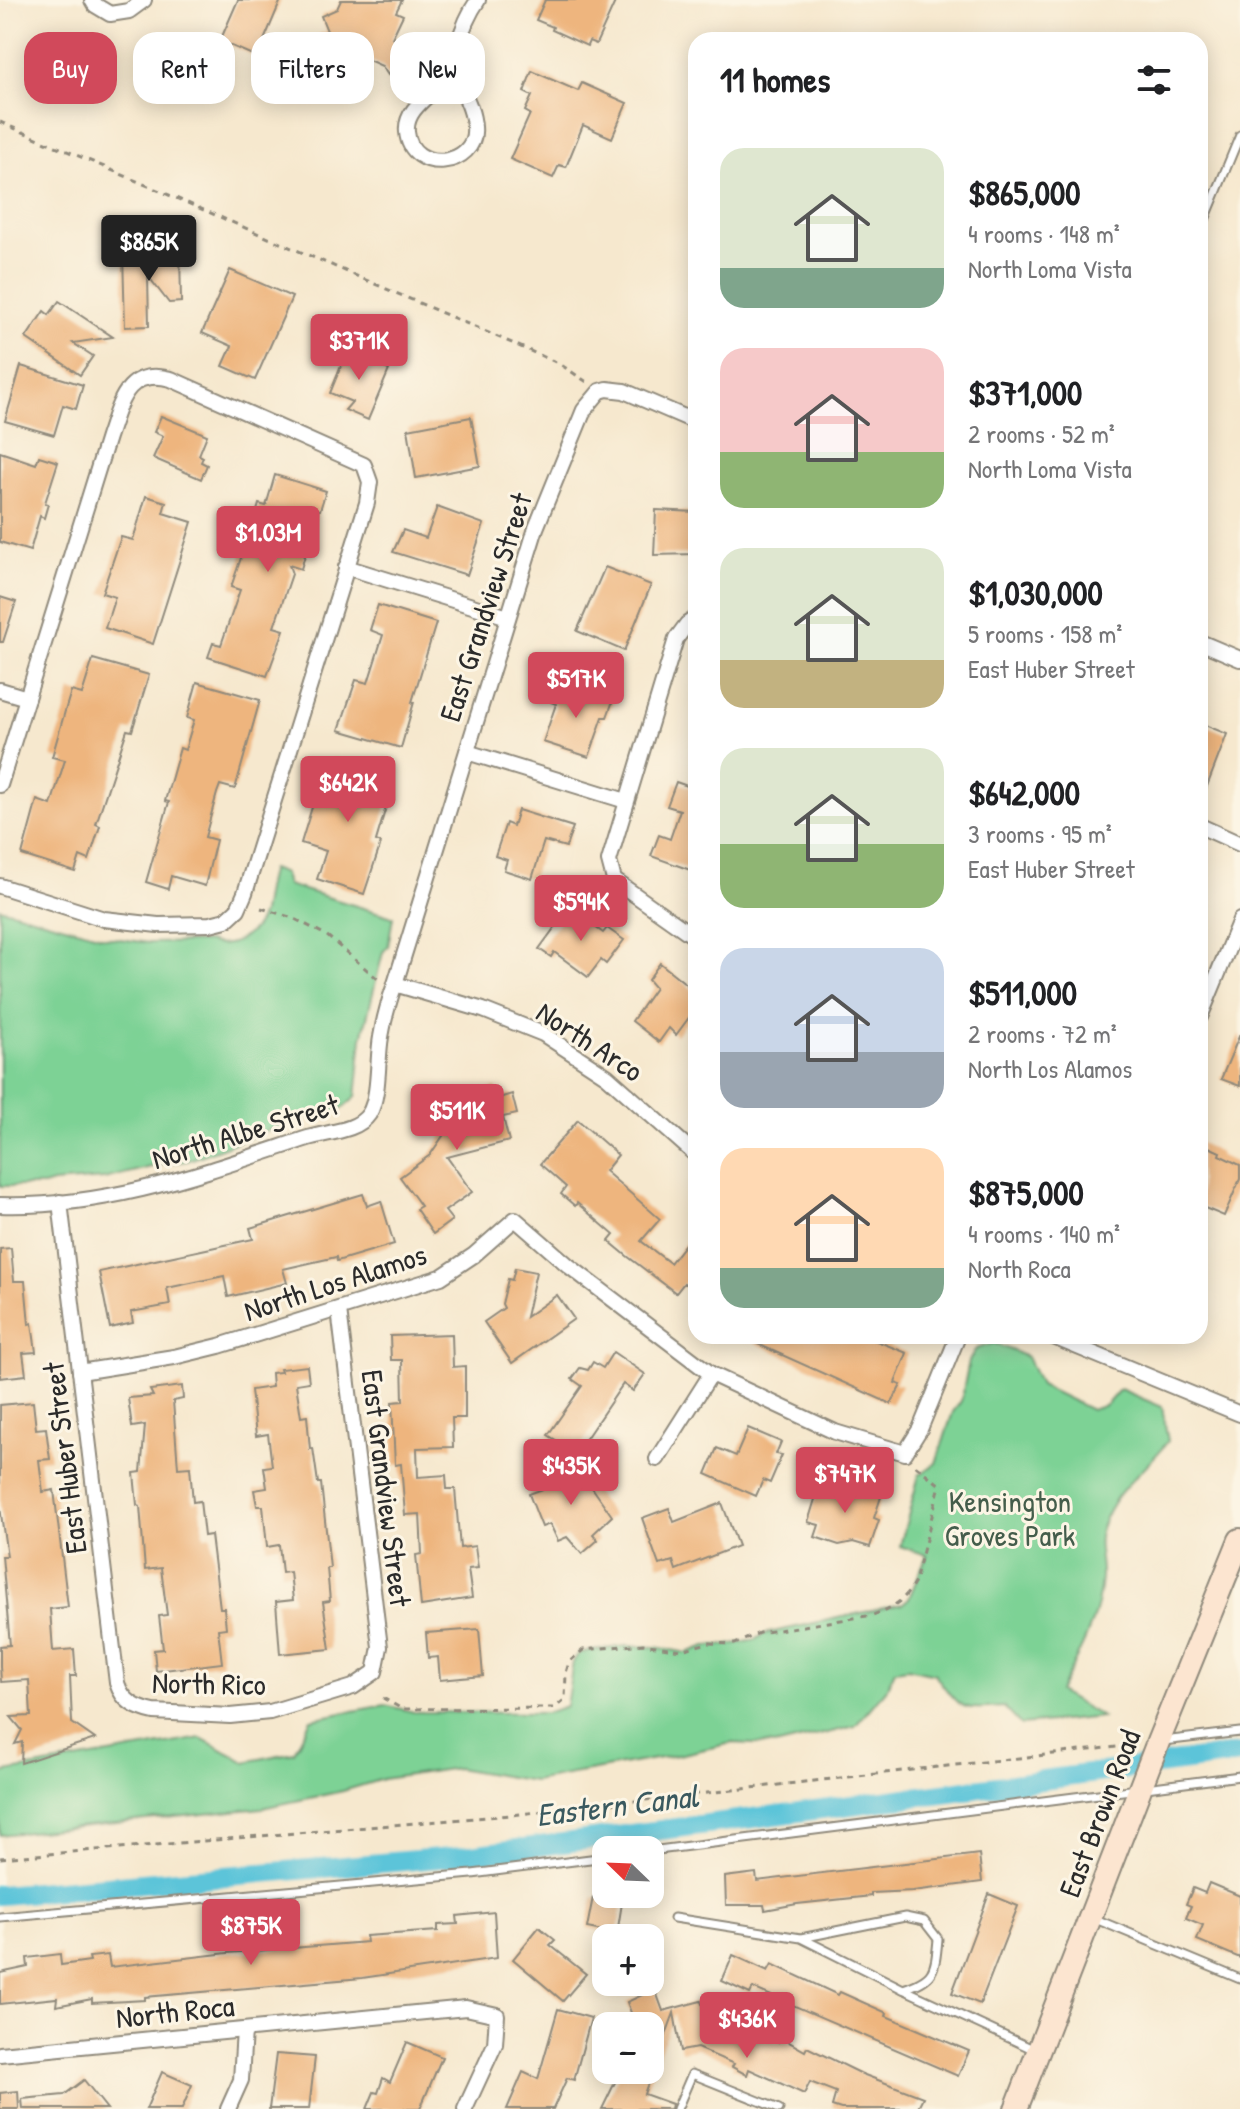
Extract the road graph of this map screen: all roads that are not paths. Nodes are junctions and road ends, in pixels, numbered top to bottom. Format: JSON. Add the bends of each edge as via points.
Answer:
{"nodes":[{"id":1,"x":92,"y":0,"type":"edge"},
{"id":2,"x":144,"y":0,"type":"edge"},
{"id":3,"x":478,"y":0,"type":"edge"},
{"id":4,"x":464,"y":32,"type":"edge"},
{"id":5,"x":453,"y":69,"type":"joint"},
{"id":6,"x":1240,"y":135,"type":"edge"},
{"id":7,"x":1208,"y":213,"type":"edge"},
{"id":8,"x":688,"y":419,"type":"edge"},
{"id":9,"x":346,"y":567,"type":"junction"},
{"id":10,"x":508,"y":617,"type":"junction"},
{"id":11,"x":688,"y":623,"type":"edge"},
{"id":12,"x":1208,"y":645,"type":"edge"},
{"id":13,"x":1240,"y":659,"type":"edge"},
{"id":14,"x":0,"y":690,"type":"edge"},
{"id":15,"x":27,"y":698,"type":"junction"},
{"id":16,"x":467,"y":752,"type":"junction"},
{"id":17,"x":0,"y":785,"type":"edge"},
{"id":18,"x":626,"y":801,"type":"junction"},
{"id":19,"x":1208,"y":830,"type":"edge"},
{"id":20,"x":1240,"y":844,"type":"edge"},
{"id":21,"x":0,"y":886,"type":"edge"},
{"id":22,"x":1240,"y":920,"type":"edge"},
{"id":23,"x":688,"y":932,"type":"edge"},
{"id":24,"x":395,"y":984,"type":"junction"},
{"id":25,"x":1208,"y":998,"type":"edge"},
{"id":26,"x":688,"y":1148,"type":"edge"},
{"id":27,"x":60,"y":1202,"type":"junction"},
{"id":28,"x":0,"y":1205,"type":"edge"},
{"id":29,"x":339,"y":1310,"type":"junction"},
{"id":30,"x":955,"y":1344,"type":"edge"},
{"id":31,"x":1080,"y":1344,"type":"edge"},
{"id":32,"x":80,"y":1372,"type":"junction"},
{"id":33,"x":711,"y":1374,"type":"junction"},
{"id":34,"x":1240,"y":1414,"type":"edge"},
{"id":35,"x":657,"y":1459,"type":"dead end"},
{"id":36,"x":1240,"y":1540,"type":"edge"},
{"id":37,"x":375,"y":1672,"type":"joint"},
{"id":38,"x":130,"y":1704,"type":"joint"},
{"id":39,"x":1240,"y":1732,"type":"edge"},
{"id":40,"x":1158,"y":1742,"type":"junction"},
{"id":41,"x":1240,"y":1776,"type":"edge"},
{"id":42,"x":1142,"y":1787,"type":"junction"},
{"id":43,"x":664,"y":1849,"type":"edge"},
{"id":44,"x":592,"y":1859,"type":"edge"},
{"id":45,"x":0,"y":1917,"type":"edge"},
{"id":46,"x":1091,"y":1917,"type":"junction"},
{"id":47,"x":674,"y":1918,"type":"dead end"},
{"id":48,"x":801,"y":1938,"type":"junction"},
{"id":49,"x":1240,"y":1979,"type":"edge"},
{"id":50,"x":903,"y":1989,"type":"junction"},
{"id":51,"x":244,"y":2030,"type":"junction"},
{"id":52,"x":1037,"y":2051,"type":"junction"},
{"id":53,"x":0,"y":2054,"type":"edge"},
{"id":54,"x":228,"y":2109,"type":"edge"},
{"id":55,"x":465,"y":2109,"type":"edge"},
{"id":56,"x":677,"y":2109,"type":"edge"},
{"id":57,"x":779,"y":2109,"type":"edge"},
{"id":58,"x":1016,"y":2109,"type":"edge"}],
"edges":[{"from":1,"to":2,"type":"street","via":[[110,14],[129,11]]},
{"from":3,"to":4,"type":"street"},
{"from":5,"to":5,"type":"street","via":[[410,115],[407,132],[414,151],[432,163],[452,161],[467,151],[475,130]]},
{"from":6,"to":7,"type":"lane"},
{"from":8,"to":10,"type":"street","name":"East Grandview Street","via":[[624,391],[600,391],[584,410],[552,484]]},
{"from":9,"to":10,"type":"street"},
{"from":9,"to":15,"type":"street","via":[[370,482],[356,460],[171,379],[141,378],[126,391],[115,416]]},
{"from":9,"to":21,"type":"street","via":[[245,893],[233,916],[210,924],[122,922]]},
{"from":10,"to":16,"type":"street","name":"East Grandview Street"},
{"from":11,"to":18,"type":"street","via":[[676,639]]},
{"from":12,"to":13,"type":"street"},
{"from":14,"to":15,"type":"street"},
{"from":15,"to":17,"type":"street"},
{"from":16,"to":18,"type":"street"},
{"from":16,"to":24,"type":"street","name":"East Grandview Street"},
{"from":18,"to":23,"type":"street","via":[[609,861],[614,880]]},
{"from":19,"to":20,"type":"street"},
{"from":22,"to":25,"type":"street"},
{"from":24,"to":26,"type":"street","name":"North Arco","via":[[543,1034],[607,1076]]},
{"from":24,"to":27,"type":"street","name":"North Albe Street","via":[[381,1035],[374,1099],[362,1122],[169,1184]]},
{"from":27,"to":28,"type":"street","name":"North Albe Street"},
{"from":27,"to":32,"type":"street","name":"East Huber Street"},
{"from":29,"to":32,"type":"street","name":"North Los Alamos","via":[[197,1352]]},
{"from":29,"to":33,"type":"street","name":"North Los Alamos","via":[[441,1277],[515,1219]]},
{"from":29,"to":37,"type":"street","name":"East Grandview Street","via":[[381,1655]]},
{"from":30,"to":33,"type":"street","name":"North Los Alamos","via":[[905,1453],[835,1432]]},
{"from":31,"to":34,"type":"street"},
{"from":32,"to":38,"type":"street","name":"East Huber Street","via":[[117,1683]]},
{"from":33,"to":35,"type":"street"},
{"from":36,"to":40,"type":"main road","name":"East Brown Road"},
{"from":37,"to":38,"type":"street","name":"North Rico","via":[[353,1687],[257,1715],[154,1712]]},
{"from":39,"to":40,"type":"lane"},
{"from":40,"to":42,"type":"main road","name":"East Brown Road"},
{"from":41,"to":42,"type":"lane"},
{"from":42,"to":43,"type":"lane"},
{"from":42,"to":46,"type":"main road","name":"East Brown Road"},
{"from":44,"to":45,"type":"lane"},
{"from":46,"to":49,"type":"lane"},
{"from":46,"to":52,"type":"main road","name":"East Brown Road"},
{"from":47,"to":48,"type":"lane"},
{"from":48,"to":50,"type":"lane"},
{"from":48,"to":50,"type":"lane","via":[[905,1917],[924,1921],[938,1939],[935,1967],[925,1982]]},
{"from":50,"to":52,"type":"lane"},
{"from":51,"to":53,"type":"street","name":"North Roca"},
{"from":51,"to":54,"type":"street","via":[[241,2080]]},
{"from":51,"to":55,"type":"street","name":"North Roca","via":[[466,2008],[497,2015],[495,2044]]},
{"from":52,"to":58,"type":"main road","name":"East Brown Road"},
{"from":56,"to":57,"type":"lane","via":[[692,2074]]}]}
